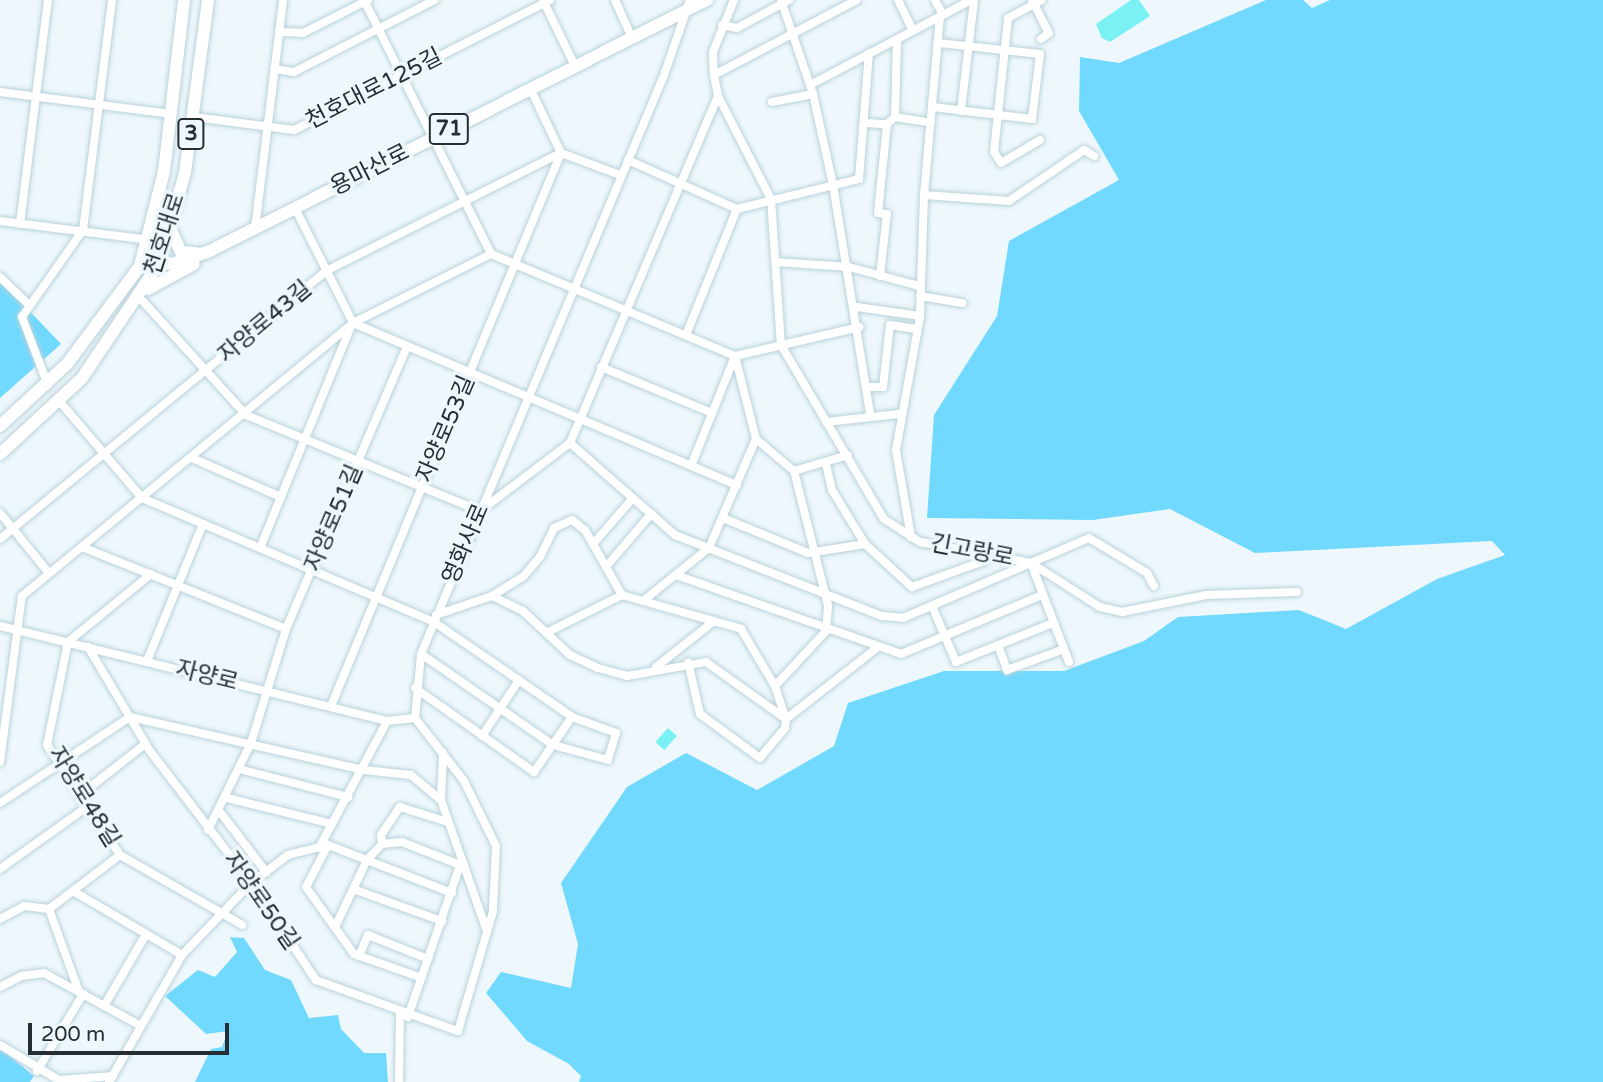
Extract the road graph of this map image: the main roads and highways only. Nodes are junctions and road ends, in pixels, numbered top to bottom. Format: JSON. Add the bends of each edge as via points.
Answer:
{"nodes":[{"id":1,"x":184,"y":0,"type":"edge"},
{"id":2,"x":208,"y":0,"type":"edge"},
{"id":3,"x":707,"y":0,"type":"edge"},
{"id":4,"x":690,"y":4,"type":"edge"},
{"id":5,"x":172,"y":227,"type":"junction"},
{"id":6,"x":210,"y":251,"type":"junction"},
{"id":7,"x":142,"y":261,"type":"junction"},
{"id":8,"x":158,"y":265,"type":"junction"},
{"id":9,"x":141,"y":296,"type":"junction"},
{"id":10,"x":0,"y":426,"type":"edge"},
{"id":11,"x":0,"y":454,"type":"edge"}],
"edges":[{"from":1,"to":7,"type":"main road","name":"천호대로","number":"3","via":[[171,114]]},
{"from":2,"to":5,"type":"main road","name":"천호대로","number":"3","via":[[194,117]]},
{"from":3,"to":4,"type":"main road","name":"용마산로","number":"71"},
{"from":4,"to":6,"type":"main road","name":"용마산로","number":"71","via":[[632,38]]},
{"from":5,"to":6,"type":"main road","via":[[181,252]]},
{"from":5,"to":8,"type":"main road","name":"천호대로","number":"3"},
{"from":6,"to":8,"type":"main road","name":"용마산로","number":"71"},
{"from":6,"to":9,"type":"main road"},
{"from":7,"to":8,"type":"main road","name":"용마산로","number":"71"},
{"from":7,"to":10,"type":"main road","name":"천호대로","number":"3","via":[[105,317],[48,385]]},
{"from":8,"to":9,"type":"main road","name":"천호대로","number":"3"},
{"from":9,"to":11,"type":"main road","name":"천호대로","number":"3","via":[[60,402]]}]}
